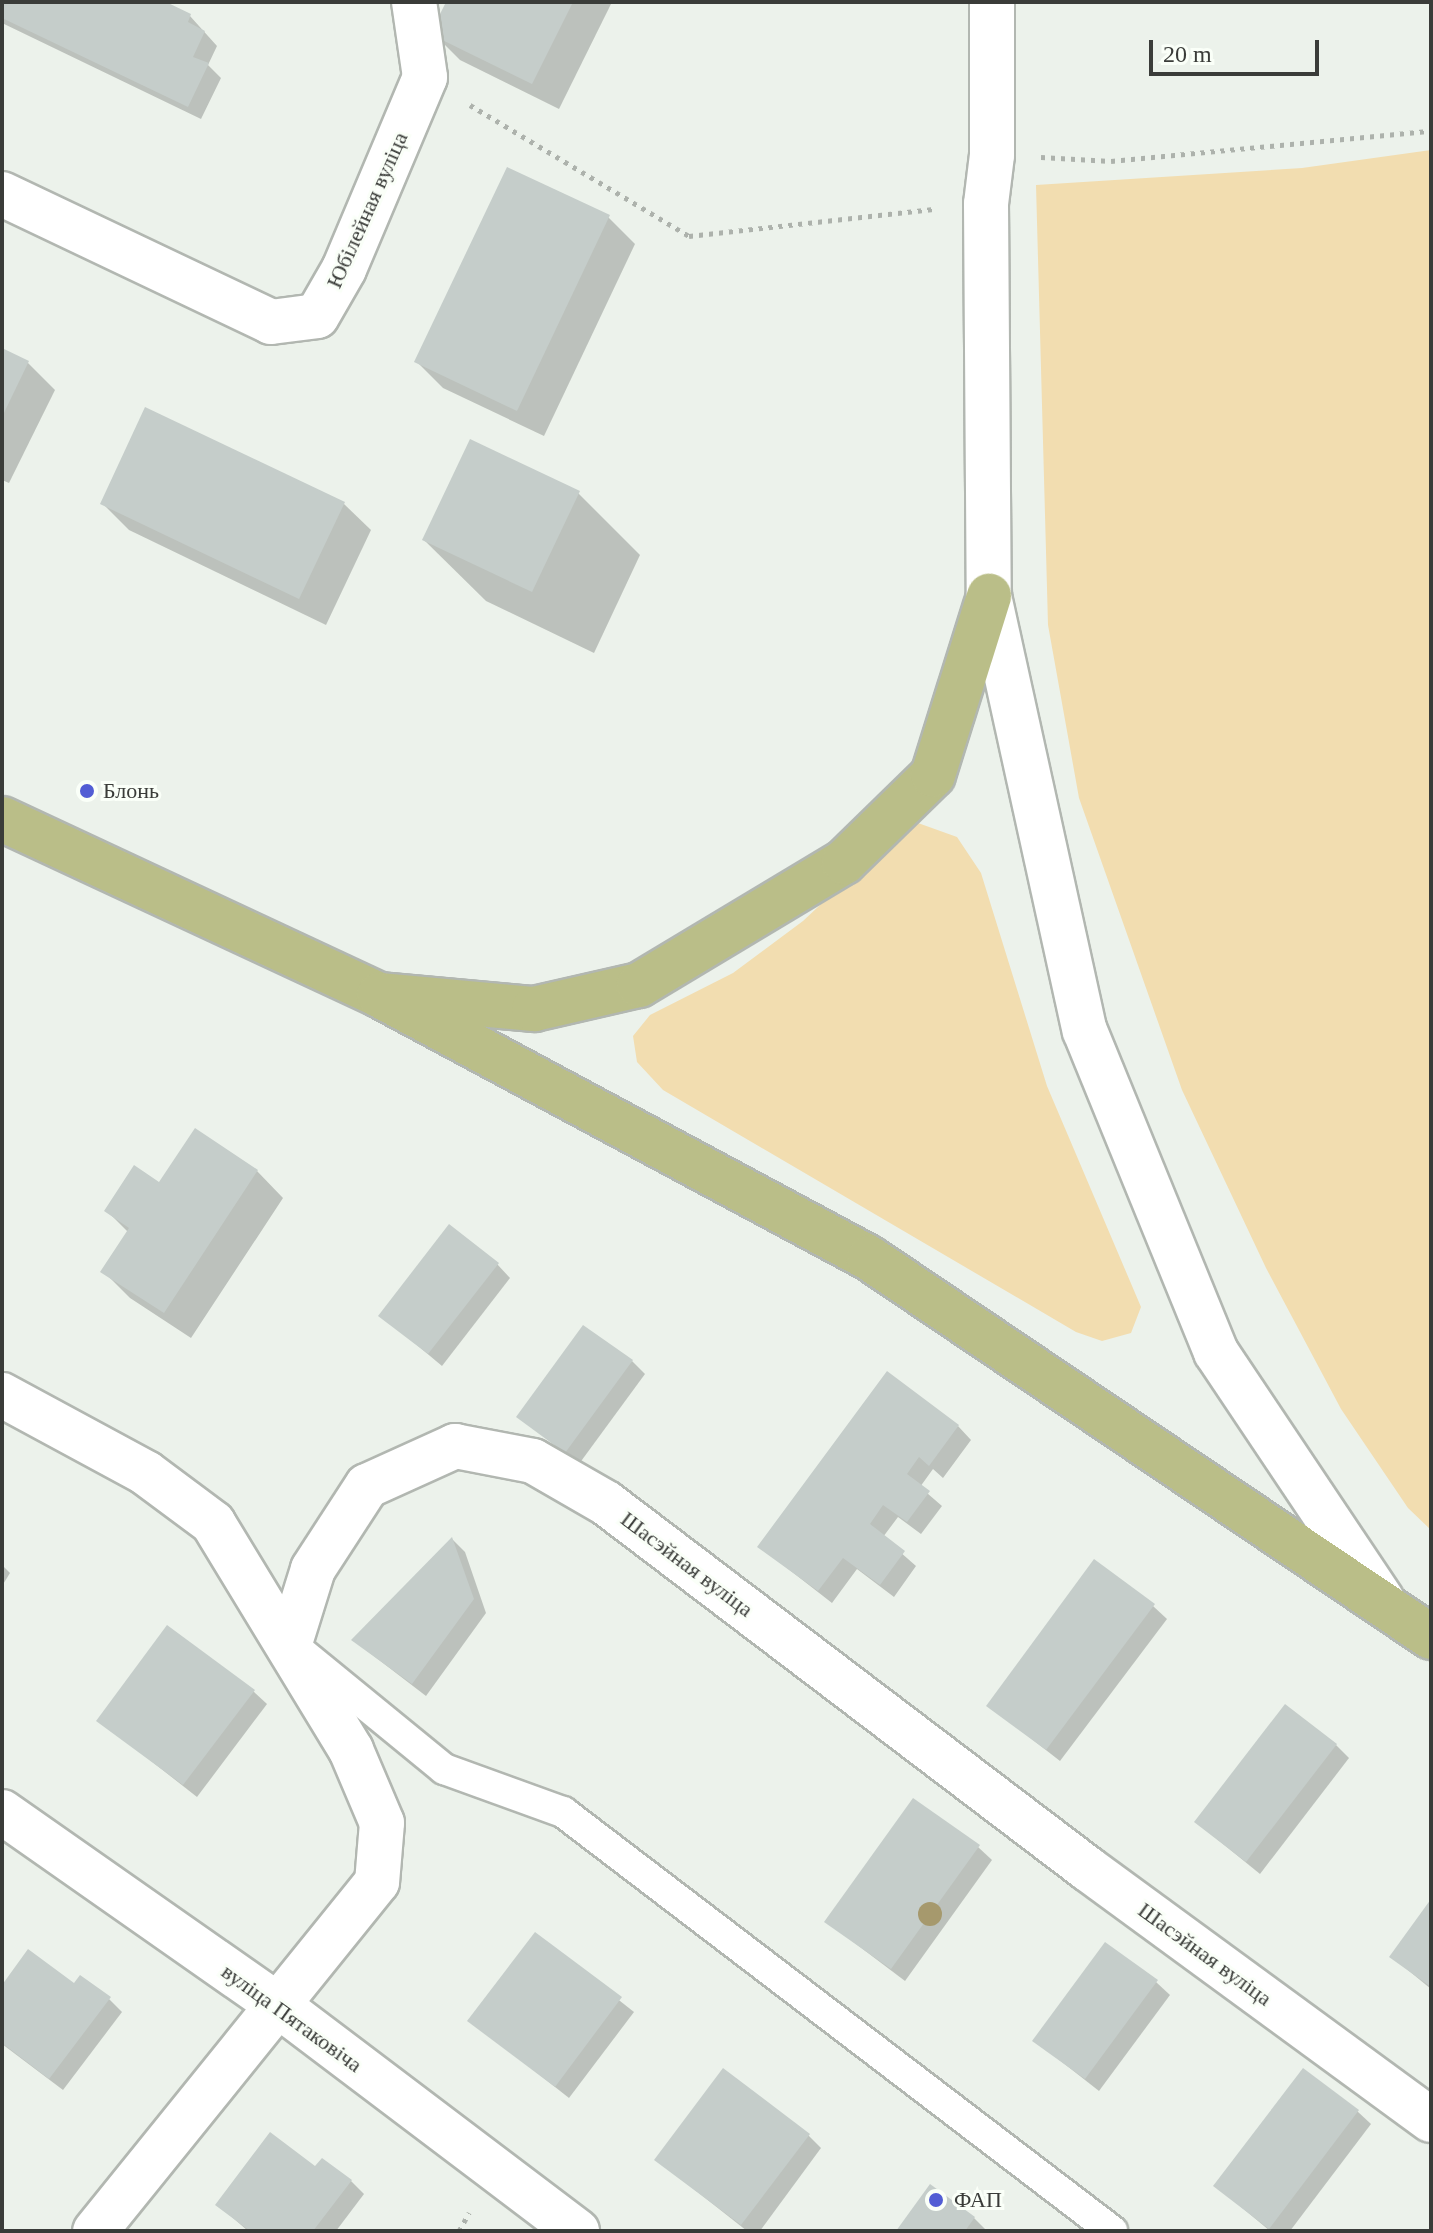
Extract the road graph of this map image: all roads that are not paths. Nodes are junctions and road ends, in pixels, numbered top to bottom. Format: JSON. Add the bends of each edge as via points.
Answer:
{"nodes":[{"id":1,"x":414,"y":2,"type":"edge"},
{"id":2,"x":992,"y":2,"type":"edge"},
{"id":3,"x":2,"y":194,"type":"edge"},
{"id":4,"x":989,"y":596,"type":"junction"},
{"id":5,"x":2,"y":819,"type":"edge"},
{"id":6,"x":379,"y":995,"type":"junction"},
{"id":7,"x":2,"y":1395,"type":"edge"},
{"id":8,"x":1382,"y":1600,"type":"junction"},
{"id":9,"x":1431,"y":1637,"type":"edge"},
{"id":10,"x":290,"y":1643,"type":"junction"},
{"id":11,"x":2,"y":1812,"type":"edge"},
{"id":12,"x":278,"y":2005,"type":"junction"},
{"id":13,"x":1431,"y":2120,"type":"edge"},
{"id":14,"x":95,"y":2231,"type":"edge"},
{"id":15,"x":577,"y":2231,"type":"edge"},
{"id":16,"x":1112,"y":2231,"type":"edge"}],
"edges":[{"from":1,"to":3,"type":"street","name":"Юбілейная вуліца","via":[[425,77],[344,269],[317,316],[271,322]]},
{"from":2,"to":4,"type":"street","via":[[992,155],[986,204]]},
{"from":4,"to":6,"type":"main road","via":[[933,775],[844,862],[639,985],[534,1009]]},
{"from":4,"to":8,"type":"street","via":[[1085,1031],[1216,1352]]},
{"from":5,"to":6,"type":"main road"},
{"from":6,"to":8,"type":"main road","via":[[869,1258]]},
{"from":7,"to":10,"type":"street","via":[[146,1473],[213,1523]]},
{"from":8,"to":9,"type":"main road"},
{"from":10,"to":12,"type":"street","via":[[351,1750],[382,1823],[377,1882]]},
{"from":10,"to":13,"type":"street","name":"Шасэйная вуліца","via":[[313,1569],[367,1486],[455,1446],[533,1461],[606,1503],[1088,1869]]},
{"from":10,"to":16,"type":"lane","via":[[444,1769],[563,1812]]},
{"from":11,"to":12,"type":"street","name":"вуліца Пятаковіча"},
{"from":12,"to":14,"type":"street"},
{"from":12,"to":15,"type":"street","name":"вуліца Пятаковіча"}]}
